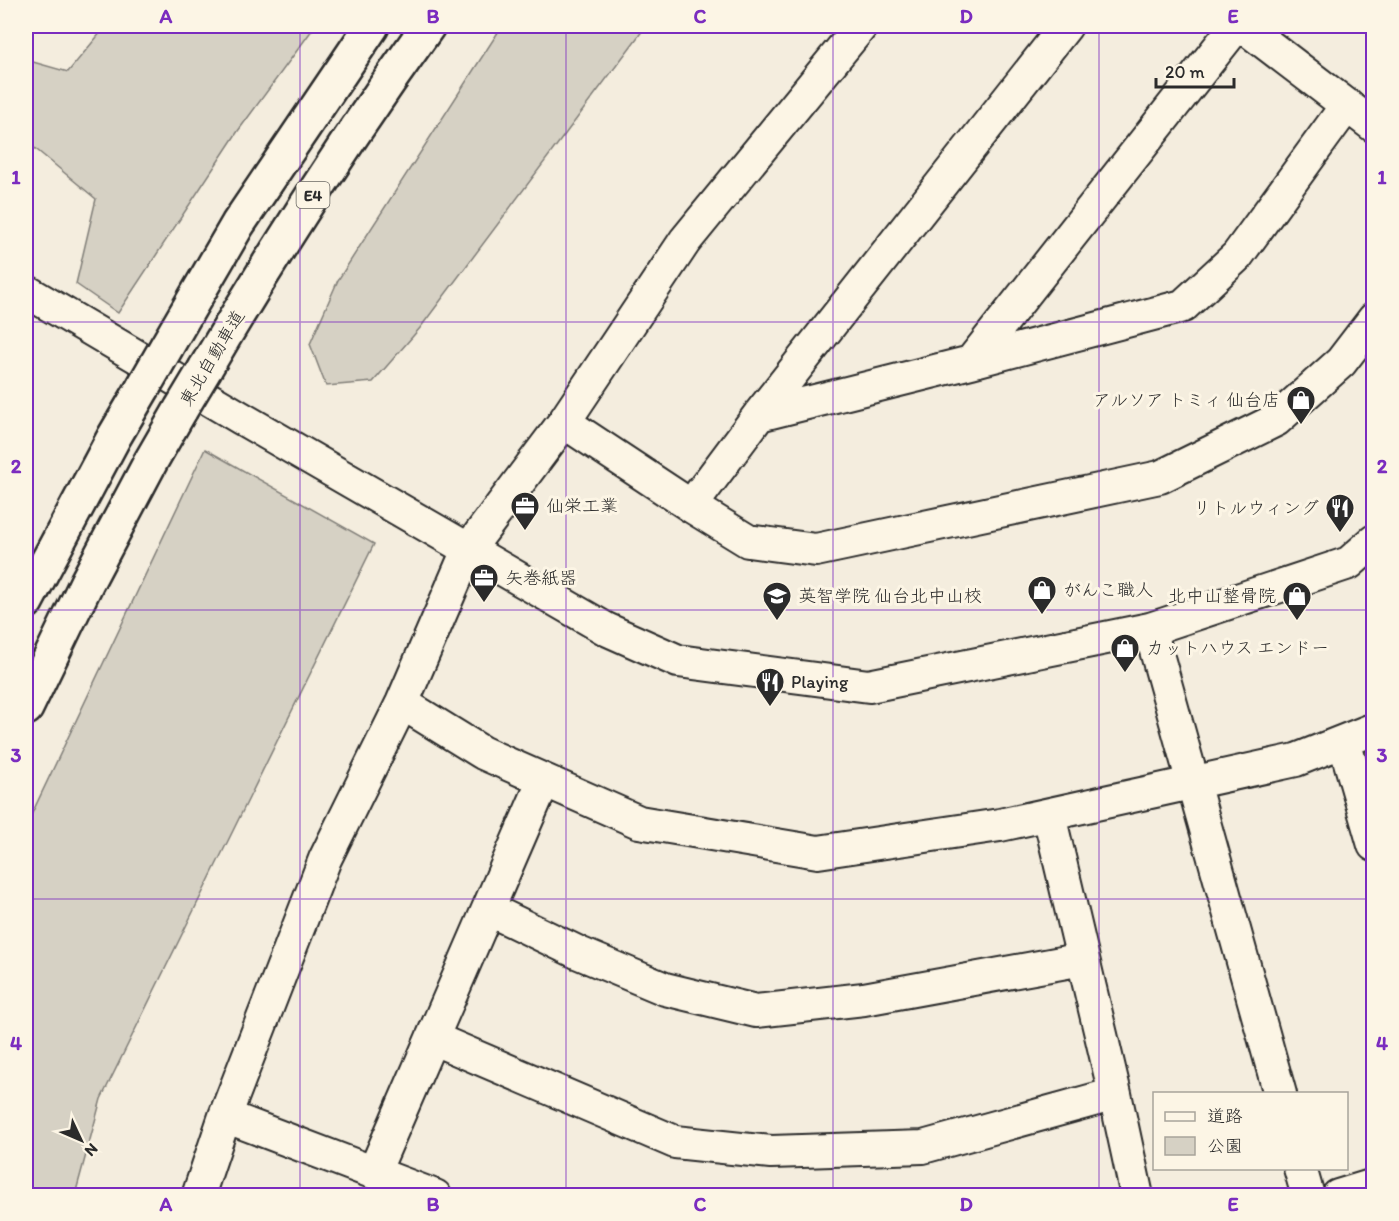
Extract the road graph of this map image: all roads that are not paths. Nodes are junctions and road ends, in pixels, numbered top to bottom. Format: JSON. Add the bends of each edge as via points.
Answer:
{"nodes":[{"id":1,"x":372,"y":26,"type":"edge"},
{"id":2,"x":428,"y":26,"type":"edge"},
{"id":3,"x":861,"y":26,"type":"edge"},
{"id":4,"x":1066,"y":26,"type":"edge"},
{"id":5,"x":1236,"y":26,"type":"edge"},
{"id":6,"x":1243,"y":26,"type":"edge"},
{"id":7,"x":1347,"y":105,"type":"junction"},
{"id":8,"x":1374,"y":126,"type":"edge"},
{"id":9,"x":26,"y":291,"type":"edge"},
{"id":10,"x":1374,"y":320,"type":"edge"},
{"id":11,"x":971,"y":362,"type":"junction"},
{"id":12,"x":759,"y":415,"type":"junction"},
{"id":13,"x":564,"y":422,"type":"junction"},
{"id":14,"x":691,"y":506,"type":"junction"},
{"id":15,"x":1374,"y":541,"type":"edge"},
{"id":16,"x":468,"y":550,"type":"junction"},
{"id":17,"x":26,"y":602,"type":"edge"},
{"id":18,"x":1150,"y":629,"type":"junction"},
{"id":19,"x":402,"y":703,"type":"junction"},
{"id":20,"x":26,"y":708,"type":"edge"},
{"id":21,"x":1374,"y":729,"type":"edge"},
{"id":22,"x":1344,"y":741,"type":"junction"},
{"id":23,"x":544,"y":780,"type":"junction"},
{"id":24,"x":1193,"y":783,"type":"junction"},
{"id":25,"x":1049,"y":815,"type":"junction"},
{"id":26,"x":1374,"y":845,"type":"edge"},
{"id":27,"x":488,"y":909,"type":"junction"},
{"id":28,"x":1083,"y":959,"type":"junction"},
{"id":29,"x":432,"y":1038,"type":"junction"},
{"id":30,"x":1279,"y":1092,"type":"edge"},
{"id":31,"x":1115,"y":1094,"type":"junction"},
{"id":32,"x":225,"y":1116,"type":"junction"},
{"id":33,"x":1301,"y":1170,"type":"edge"},
{"id":34,"x":374,"y":1172,"type":"junction"},
{"id":35,"x":1374,"y":1185,"type":"edge"},
{"id":36,"x":198,"y":1196,"type":"edge"},
{"id":37,"x":435,"y":1196,"type":"edge"},
{"id":38,"x":1137,"y":1196,"type":"edge"},
{"id":39,"x":1308,"y":1196,"type":"edge"},
{"id":40,"x":1338,"y":1196,"type":"edge"}],
"edges":[{"from":1,"to":17,"type":"highway","number":"E4","bridge":true,"via":[[238,224],[114,437]]},
{"from":2,"to":20,"type":"highway","name":"東北自動車道","number":"E4","bridge":true,"via":[[318,187],[205,369],[87,582]]},
{"from":3,"to":13,"type":"street","via":[[685,241]]},
{"from":4,"to":12,"type":"street"},
{"from":5,"to":11,"type":"street"},
{"from":6,"to":7,"type":"street"},
{"from":7,"to":8,"type":"street"},
{"from":7,"to":11,"type":"street","via":[[1237,256],[1184,306]]},
{"from":9,"to":16,"type":"street"},
{"from":10,"to":14,"type":"street","via":[[1341,362],[1276,420],[1160,477],[816,550],[748,541]]},
{"from":11,"to":12,"type":"street"},
{"from":12,"to":14,"type":"street"},
{"from":13,"to":14,"type":"street"},
{"from":13,"to":16,"type":"street"},
{"from":15,"to":18,"type":"street","via":[[1349,563]]},
{"from":16,"to":18,"type":"street","via":[[606,630],[678,661],[869,686]]},
{"from":16,"to":19,"type":"street"},
{"from":18,"to":24,"type":"street"},
{"from":19,"to":23,"type":"street","via":[[483,753]]},
{"from":19,"to":32,"type":"street","via":[[325,859]]},
{"from":21,"to":22,"type":"street"},
{"from":22,"to":24,"type":"street","via":[[1296,760]]},
{"from":22,"to":26,"type":"street"},
{"from":23,"to":25,"type":"street","via":[[639,822],[818,852]]},
{"from":23,"to":27,"type":"street"},
{"from":24,"to":25,"type":"street"},
{"from":24,"to":30,"type":"street"},
{"from":25,"to":28,"type":"street"},
{"from":27,"to":28,"type":"street","via":[[665,990],[756,1011],[864,999]]},
{"from":27,"to":29,"type":"street"},
{"from":28,"to":31,"type":"street"},
{"from":29,"to":31,"type":"street","via":[[675,1142],[771,1152],[923,1147]]},
{"from":29,"to":34,"type":"street"},
{"from":31,"to":38,"type":"street"},
{"from":32,"to":34,"type":"street"},
{"from":32,"to":36,"type":"street"},
{"from":33,"to":39,"type":"street"},
{"from":34,"to":37,"type":"street"},
{"from":35,"to":40,"type":"street"}]}
